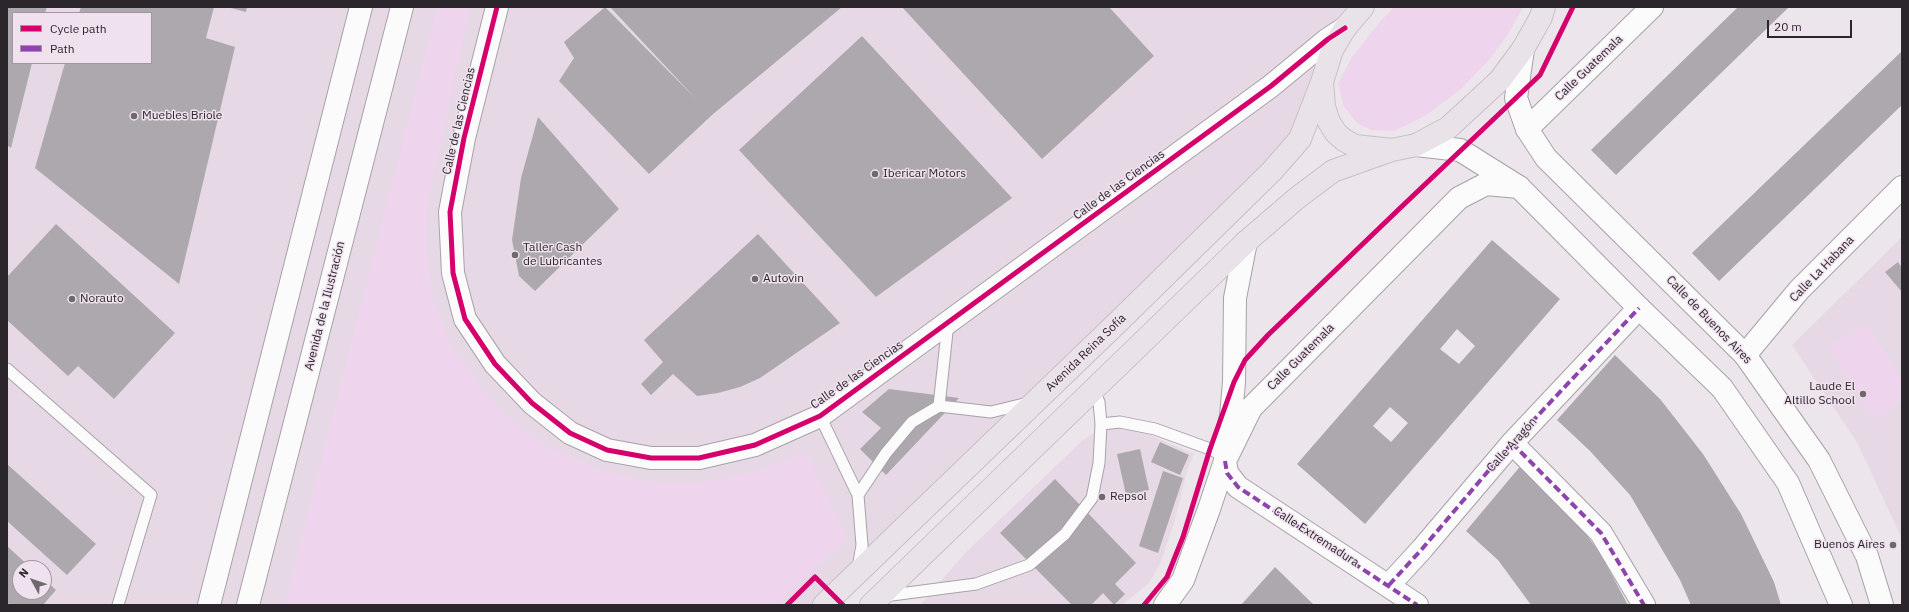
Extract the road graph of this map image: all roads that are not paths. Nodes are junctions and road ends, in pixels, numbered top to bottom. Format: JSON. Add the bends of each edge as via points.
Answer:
{"nodes":[{"id":1,"x":361,"y":7,"type":"edge"},
{"id":2,"x":402,"y":7,"type":"edge"},
{"id":3,"x":497,"y":7,"type":"edge"},
{"id":4,"x":1363,"y":7,"type":"edge"},
{"id":5,"x":1544,"y":7,"type":"edge"},
{"id":6,"x":1652,"y":7,"type":"edge"},
{"id":7,"x":1345,"y":28,"type":"junction"},
{"id":8,"x":1523,"y":49,"type":"junction"},
{"id":9,"x":1322,"y":82,"type":"junction"},
{"id":10,"x":1527,"y":129,"type":"junction"},
{"id":11,"x":1416,"y":145,"type":"junction"},
{"id":12,"x":1392,"y":150,"type":"junction"},
{"id":13,"x":1519,"y":187,"type":"junction"},
{"id":14,"x":1902,"y":187,"type":"edge"},
{"id":15,"x":1246,"y":242,"type":"junction"},
{"id":16,"x":1639,"y":308,"type":"junction"},
{"id":17,"x":948,"y":322,"type":"junction"},
{"id":18,"x":1745,"y":355,"type":"junction"},
{"id":19,"x":7,"y":369,"type":"edge"},
{"id":20,"x":1094,"y":390,"type":"junction"},
{"id":21,"x":1035,"y":402,"type":"junction"},
{"id":22,"x":939,"y":406,"type":"junction"},
{"id":23,"x":820,"y":416,"type":"junction"},
{"id":24,"x":1101,"y":424,"type":"junction"},
{"id":25,"x":1512,"y":442,"type":"junction"},
{"id":26,"x":1224,"y":461,"type":"junction"},
{"id":27,"x":858,"y":495,"type":"junction"},
{"id":28,"x":857,"y":572,"type":"junction"},
{"id":29,"x":1389,"y":585,"type":"junction"},
{"id":30,"x":876,"y":601,"type":"edge"},
{"id":31,"x":118,"y":605,"type":"edge"},
{"id":32,"x":208,"y":605,"type":"edge"},
{"id":33,"x":248,"y":605,"type":"edge"},
{"id":34,"x":824,"y":605,"type":"edge"},
{"id":35,"x":1165,"y":605,"type":"edge"},
{"id":36,"x":1418,"y":605,"type":"edge"},
{"id":37,"x":1644,"y":605,"type":"edge"},
{"id":38,"x":1842,"y":605,"type":"edge"},
{"id":39,"x":1882,"y":605,"type":"edge"}],
"edges":[{"from":1,"to":32,"type":"street"},
{"from":2,"to":33,"type":"street","name":"Avenida de la Ilustración"},
{"from":3,"to":23,"type":"street","name":"Calle de las Ciencias","via":[[464,138],[450,212],[453,273],[465,318],[495,364],[532,403],[570,433],[607,450],[651,458],[699,458],[755,445]]},
{"from":4,"to":7,"type":"main road","name":"Avenida Reina Sofía"},
{"from":5,"to":8,"type":"main road","via":[[1541,18]]},
{"from":6,"to":10,"type":"street","name":"Calle Guatemala"},
{"from":7,"to":9,"type":"main road","name":"Avenida Reina Sofía","via":[[1332,50]]},
{"from":7,"to":17,"type":"street","name":"Calle de las Ciencias","via":[[1271,86]]},
{"from":8,"to":10,"type":"street","name":"Calle de Buenos Aires","via":[[1516,98]]},
{"from":8,"to":11,"type":"main road","via":[[1500,80],[1448,128]]},
{"from":9,"to":12,"type":"main road","via":[[1328,122],[1336,133],[1355,146]]},
{"from":9,"to":21,"type":"main road","name":"Avenida Reina Sofía","via":[[1300,139],[1272,171]]},
{"from":10,"to":18,"type":"street","name":"Calle de Buenos Aires","via":[[1546,158]]},
{"from":11,"to":12,"type":"main road"},
{"from":11,"to":13,"type":"street","via":[[1460,150]]},
{"from":12,"to":15,"type":"main road","via":[[1333,171]]},
{"from":13,"to":16,"type":"street"},
{"from":13,"to":26,"type":"street","name":"Calle Guatemala","via":[[1486,184],[1459,198],[1251,408]]},
{"from":14,"to":18,"type":"street","name":"Calle La Habana","via":[[1799,290]]},
{"from":15,"to":20,"type":"main road"},
{"from":15,"to":26,"type":"street","via":[[1235,298],[1234,382]]},
{"from":16,"to":25,"type":"street","name":"Calle Aragón"},
{"from":16,"to":38,"type":"street","via":[[1722,388],[1788,483]]},
{"from":17,"to":22,"type":"lane"},
{"from":17,"to":23,"type":"street","name":"Calle de las Ciencias"},
{"from":18,"to":39,"type":"street","name":"Calle de Buenos Aires","via":[[1819,460],[1867,556]]},
{"from":19,"to":31,"type":"lane","via":[[151,495]]},
{"from":20,"to":24,"type":"lane","via":[[1099,402]]},
{"from":20,"to":30,"type":"main road"},
{"from":21,"to":22,"type":"lane","via":[[991,412]]},
{"from":21,"to":28,"type":"main road","name":"Avenida Reina Sofía"},
{"from":22,"to":27,"type":"lane","via":[[912,422],[886,453]]},
{"from":23,"to":27,"type":"lane"},
{"from":24,"to":26,"type":"lane","via":[[1120,422],[1155,428],[1210,449],[1218,453]]},
{"from":24,"to":30,"type":"lane","via":[[1092,498],[1065,534],[1029,565],[976,584]]},
{"from":25,"to":29,"type":"street","name":"Calle Aragón"},
{"from":25,"to":37,"type":"street","via":[[1602,533]]},
{"from":26,"to":29,"type":"street","name":"Calle Extremadura","via":[[1227,473],[1238,487]]},
{"from":26,"to":35,"type":"street","name":"Calle Guatemala","via":[[1183,580]]},
{"from":27,"to":28,"type":"lane","via":[[862,545]]},
{"from":28,"to":34,"type":"main road","name":"Avenida Reina Sofía"},
{"from":29,"to":36,"type":"street","name":"Calle Extremadura"}]}
